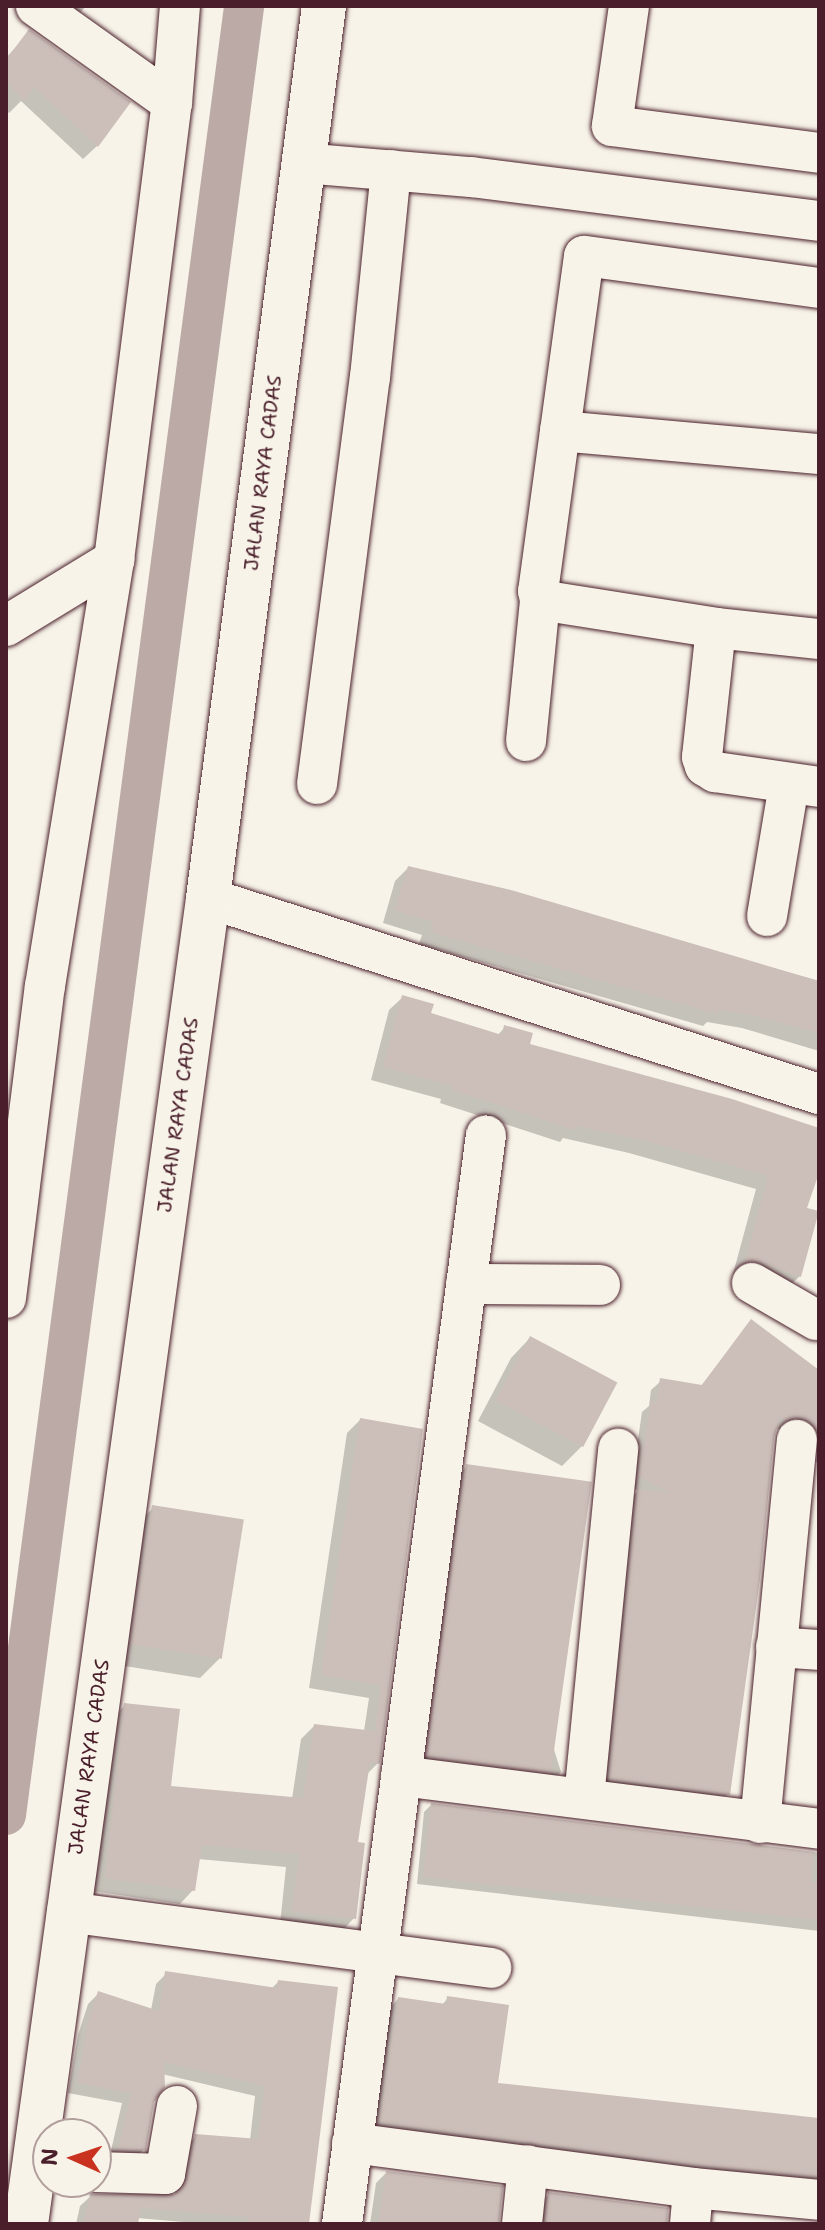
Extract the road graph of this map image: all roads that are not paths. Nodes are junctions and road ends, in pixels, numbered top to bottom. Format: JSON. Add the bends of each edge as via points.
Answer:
{"nodes":[{"id":1,"x":36,"y":6,"type":"edge"},
{"id":2,"x":180,"y":6,"type":"edge"},
{"id":3,"x":324,"y":6,"type":"edge"},
{"id":4,"x":629,"y":6,"type":"edge"},
{"id":5,"x":172,"y":103,"type":"junction"},
{"id":6,"x":819,"y":153,"type":"edge"},
{"id":7,"x":303,"y":163,"type":"junction"},
{"id":8,"x":391,"y":170,"type":"junction"},
{"id":9,"x":819,"y":221,"type":"edge"},
{"id":10,"x":819,"y":288,"type":"edge"},
{"id":11,"x":560,"y":431,"type":"junction"},
{"id":12,"x":819,"y":454,"type":"edge"},
{"id":13,"x":114,"y":560,"type":"junction"},
{"id":14,"x":540,"y":600,"type":"junction"},
{"id":15,"x":6,"y":626,"type":"edge"},
{"id":16,"x":716,"y":628,"type":"junction"},
{"id":17,"x":819,"y":639,"type":"edge"},
{"id":18,"x":526,"y":741,"type":"dead end"},
{"id":19,"x":317,"y":784,"type":"dead end"},
{"id":20,"x":804,"y":786,"type":"edge"},
{"id":21,"x":208,"y":898,"type":"junction"},
{"id":22,"x":767,"y":916,"type":"dead end"},
{"id":23,"x":819,"y":1094,"type":"edge"},
{"id":24,"x":486,"y":1135,"type":"dead end"},
{"id":25,"x":752,"y":1283,"type":"dead end"},
{"id":26,"x":466,"y":1284,"type":"junction"},
{"id":27,"x":600,"y":1285,"type":"dead end"},
{"id":28,"x":6,"y":1298,"type":"edge"},
{"id":29,"x":818,"y":1318,"type":"edge"},
{"id":30,"x":797,"y":1440,"type":"dead end"},
{"id":31,"x":618,"y":1449,"type":"dead end"},
{"id":32,"x":776,"y":1647,"type":"junction"},
{"id":33,"x":819,"y":1650,"type":"edge"},
{"id":34,"x":401,"y":1776,"type":"junction"},
{"id":35,"x":584,"y":1798,"type":"junction"},
{"id":36,"x":760,"y":1823,"type":"junction"},
{"id":37,"x":819,"y":1829,"type":"edge"},
{"id":38,"x":67,"y":1912,"type":"junction"},
{"id":39,"x":378,"y":1955,"type":"junction"},
{"id":40,"x":491,"y":1968,"type":"dead end"},
{"id":41,"x":177,"y":2106,"type":"dead end"},
{"id":42,"x":46,"y":2118,"type":"edge"},
{"id":43,"x":352,"y":2143,"type":"junction"},
{"id":44,"x":528,"y":2165,"type":"junction"},
{"id":45,"x":112,"y":2172,"type":"edge"},
{"id":46,"x":33,"y":2198,"type":"edge"},
{"id":47,"x":819,"y":2200,"type":"edge"},
{"id":48,"x":692,"y":2206,"type":"edge"},
{"id":49,"x":26,"y":2224,"type":"edge"},
{"id":50,"x":342,"y":2224,"type":"edge"},
{"id":51,"x":522,"y":2224,"type":"edge"}],
"edges":[{"from":1,"to":5,"type":"street"},
{"from":2,"to":5,"type":"street"},
{"from":3,"to":7,"type":"street","name":"JALAN RAYA CADAS"},
{"from":4,"to":6,"type":"street","via":[[612,126]]},
{"from":5,"to":13,"type":"street"},
{"from":7,"to":8,"type":"street"},
{"from":7,"to":21,"type":"street","name":"JALAN RAYA CADAS"},
{"from":8,"to":9,"type":"street"},
{"from":8,"to":19,"type":"street"},
{"from":10,"to":11,"type":"street","via":[[584,256]]},
{"from":11,"to":12,"type":"street"},
{"from":11,"to":14,"type":"street"},
{"from":13,"to":15,"type":"street"},
{"from":13,"to":28,"type":"street","via":[[45,986]]},
{"from":14,"to":16,"type":"street"},
{"from":14,"to":18,"type":"street"},
{"from":16,"to":17,"type":"street"},
{"from":16,"to":20,"type":"street","via":[[705,766]]},
{"from":20,"to":22,"type":"street"},
{"from":21,"to":23,"type":"street"},
{"from":21,"to":38,"type":"street","name":"JALAN RAYA CADAS"},
{"from":24,"to":26,"type":"street"},
{"from":25,"to":29,"type":"street"},
{"from":26,"to":27,"type":"street"},
{"from":26,"to":34,"type":"street"},
{"from":30,"to":32,"type":"street"},
{"from":31,"to":35,"type":"street"},
{"from":32,"to":33,"type":"street"},
{"from":32,"to":36,"type":"street"},
{"from":34,"to":35,"type":"street"},
{"from":34,"to":39,"type":"street"},
{"from":35,"to":36,"type":"street"},
{"from":36,"to":37,"type":"street"},
{"from":38,"to":39,"type":"street"},
{"from":38,"to":42,"type":"street","name":"JALAN RAYA CADAS"},
{"from":39,"to":40,"type":"street"},
{"from":39,"to":43,"type":"street"},
{"from":41,"to":45,"type":"street","via":[[165,2174]]},
{"from":43,"to":44,"type":"street"},
{"from":43,"to":50,"type":"street"},
{"from":44,"to":48,"type":"street"},
{"from":44,"to":51,"type":"street"},
{"from":46,"to":49,"type":"street","name":"JALAN RAYA CADAS"},
{"from":47,"to":48,"type":"street"}]}
